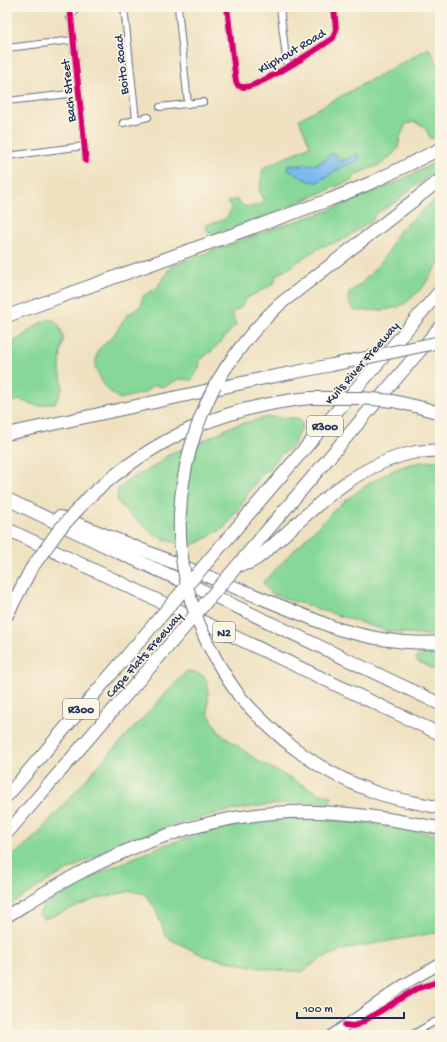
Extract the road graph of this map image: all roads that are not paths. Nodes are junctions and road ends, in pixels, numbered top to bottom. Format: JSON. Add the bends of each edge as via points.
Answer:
{"nodes":[{"id":1,"x":70,"y":7,"type":"edge"},
{"id":2,"x":79,"y":7,"type":"edge"},
{"id":3,"x":124,"y":7,"type":"edge"},
{"id":4,"x":178,"y":7,"type":"edge"},
{"id":5,"x":227,"y":7,"type":"edge"},
{"id":6,"x":280,"y":7,"type":"edge"},
{"id":7,"x":334,"y":7,"type":"edge"},
{"id":8,"x":70,"y":18,"type":"junction"},
{"id":9,"x":72,"y":40,"type":"junction"},
{"id":10,"x":7,"y":48,"type":"edge"},
{"id":11,"x":287,"y":66,"type":"junction"},
{"id":12,"x":78,"y":93,"type":"junction"},
{"id":13,"x":7,"y":102,"type":"edge"},
{"id":14,"x":203,"y":102,"type":"dead end"},
{"id":15,"x":188,"y":104,"type":"junction"},
{"id":16,"x":160,"y":107,"type":"dead end"},
{"id":17,"x":148,"y":117,"type":"dead end"},
{"id":18,"x":136,"y":120,"type":"junction"},
{"id":19,"x":123,"y":122,"type":"dead end"},
{"id":20,"x":84,"y":146,"type":"junction"},
{"id":21,"x":440,"y":148,"type":"edge"},
{"id":22,"x":7,"y":156,"type":"edge"},
{"id":23,"x":86,"y":161,"type":"dead end"},
{"id":24,"x":440,"y":180,"type":"edge"},
{"id":25,"x":440,"y":291,"type":"edge"},
{"id":26,"x":7,"y":316,"type":"edge"},
{"id":27,"x":440,"y":327,"type":"edge"},
{"id":28,"x":440,"y":342,"type":"edge"},
{"id":29,"x":440,"y":413,"type":"edge"},
{"id":30,"x":7,"y":434,"type":"edge"},
{"id":31,"x":440,"y":450,"type":"edge"},
{"id":32,"x":12,"y":502,"type":"edge"},
{"id":33,"x":7,"y":529,"type":"edge"},
{"id":34,"x":209,"y":560,"type":"joint"},
{"id":35,"x":237,"y":566,"type":"junction"},
{"id":36,"x":7,"y":615,"type":"edge"},
{"id":37,"x":440,"y":642,"type":"edge"},
{"id":38,"x":440,"y":704,"type":"edge"},
{"id":39,"x":440,"y":734,"type":"edge"},
{"id":40,"x":7,"y":796,"type":"edge"},
{"id":41,"x":440,"y":808,"type":"edge"},
{"id":42,"x":440,"y":828,"type":"edge"},
{"id":43,"x":7,"y":833,"type":"edge"},
{"id":44,"x":7,"y":916,"type":"edge"},
{"id":45,"x":440,"y":964,"type":"edge"},
{"id":46,"x":440,"y":981,"type":"edge"},
{"id":47,"x":440,"y":1020,"type":"edge"},
{"id":48,"x":345,"y":1025,"type":"junction"},
{"id":49,"x":420,"y":1033,"type":"edge"},
{"id":50,"x":332,"y":1035,"type":"edge"},
{"id":51,"x":412,"y":1035,"type":"edge"}],
"edges":[{"from":1,"to":8,"type":"street","name":"Bach Street"},
{"from":2,"to":8,"type":"street"},
{"from":3,"to":18,"type":"street","name":"Boito Road"},
{"from":4,"to":15,"type":"street"},
{"from":5,"to":11,"type":"street","name":"Kliphout Road","via":[[236,82],[239,86],[245,87],[268,78]]},
{"from":6,"to":11,"type":"street"},
{"from":7,"to":11,"type":"street","name":"Kliphout Road","via":[[335,36]]},
{"from":8,"to":9,"type":"street","name":"Bach Street"},
{"from":9,"to":10,"type":"street"},
{"from":9,"to":12,"type":"street","name":"Bach Street"},
{"from":12,"to":13,"type":"street"},
{"from":12,"to":20,"type":"street","name":"Bach Street"},
{"from":14,"to":15,"type":"street"},
{"from":15,"to":16,"type":"street"},
{"from":17,"to":18,"type":"street"},
{"from":18,"to":19,"type":"street"},
{"from":20,"to":22,"type":"street"},
{"from":20,"to":23,"type":"street","name":"Bach Street"},
{"from":21,"to":26,"type":"highway","via":[[373,182],[315,206]]},
{"from":24,"to":41,"type":"highway","bridge":true,"via":[[280,304],[261,322],[228,364],[215,385],[191,443],[181,491],[180,515],[183,564],[194,612],[216,662],[240,697],[286,743],[315,764],[344,780],[378,793]]},
{"from":25,"to":34,"type":"highway","name":"Kuils River Freeway","number":"R300"},
{"from":27,"to":35,"type":"highway","number":"R300"},
{"from":28,"to":30,"type":"highway","bridge":true},
{"from":29,"to":36,"type":"highway","bridge":true,"via":[[393,402],[361,398],[310,398],[241,410],[187,430],[132,461],[90,496],[59,530],[30,568]]},
{"from":31,"to":35,"type":"highway","via":[[416,452],[392,459],[359,474],[313,507],[258,558]]},
{"from":32,"to":37,"type":"highway","via":[[76,523],[336,628],[396,642]]},
{"from":32,"to":38,"type":"highway","number":"N2"},
{"from":33,"to":39,"type":"highway","number":"N2"},
{"from":34,"to":40,"type":"highway","name":"Cape Flats Freeway","number":"R300","bridge":true},
{"from":35,"to":43,"type":"highway","name":"Cape Flats Freeway","number":"R300","bridge":true},
{"from":42,"to":44,"type":"highway","via":[[377,817],[316,812],[244,816],[210,822],[181,830],[120,854],[61,883]]},
{"from":45,"to":48,"type":"main road","via":[[403,985]]},
{"from":46,"to":48,"type":"street","via":[[416,989],[359,1024]]},
{"from":47,"to":49,"type":"street"},
{"from":48,"to":50,"type":"main road"},
{"from":49,"to":51,"type":"street"}]}
